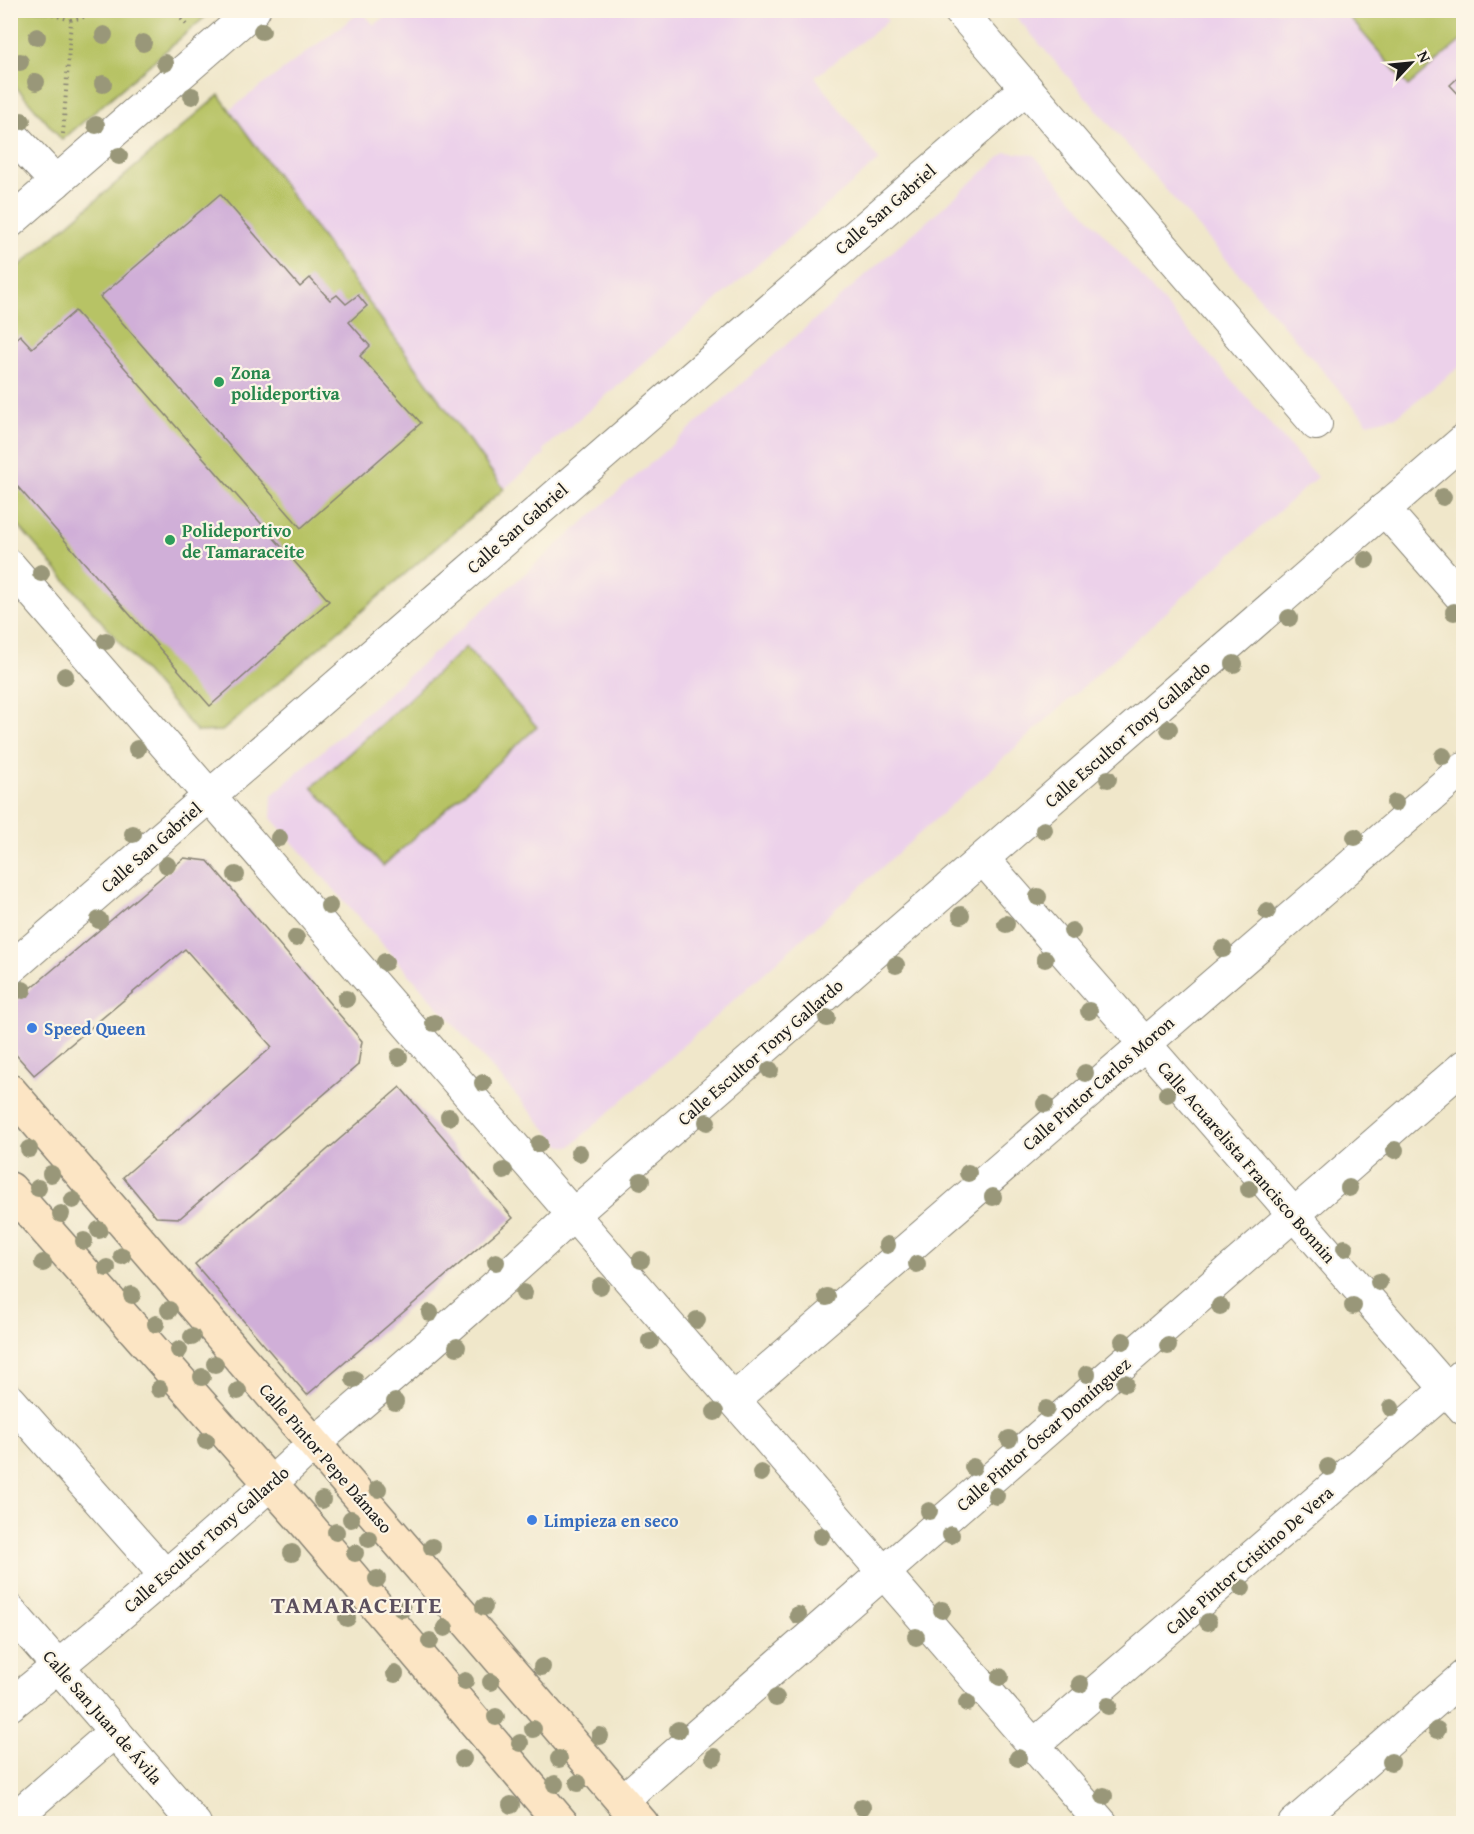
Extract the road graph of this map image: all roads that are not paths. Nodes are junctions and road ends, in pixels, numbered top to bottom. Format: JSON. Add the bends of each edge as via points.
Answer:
{"nodes":[{"id":1,"x":254,"y":10,"type":"edge"},
{"id":2,"x":959,"y":10,"type":"edge"},
{"id":3,"x":1016,"y":76,"type":"junction"},
{"id":4,"x":10,"y":134,"type":"edge"},
{"id":5,"x":56,"y":182,"type":"junction"},
{"id":6,"x":10,"y":222,"type":"edge"},
{"id":7,"x":1316,"y":424,"type":"dead end"},
{"id":8,"x":1464,"y":440,"type":"edge"},
{"id":9,"x":1384,"y":509,"type":"junction"},
{"id":10,"x":10,"y":566,"type":"edge"},
{"id":11,"x":1464,"y":600,"type":"edge"},
{"id":12,"x":1464,"y":768,"type":"edge"},
{"id":13,"x":211,"y":795,"type":"junction"},
{"id":14,"x":984,"y":860,"type":"junction"},
{"id":15,"x":10,"y":969,"type":"edge"},
{"id":16,"x":1144,"y":1044,"type":"junction"},
{"id":17,"x":1464,"y":1066,"type":"edge"},
{"id":18,"x":10,"y":1091,"type":"edge"},
{"id":19,"x":10,"y":1189,"type":"edge"},
{"id":20,"x":574,"y":1214,"type":"junction"},
{"id":21,"x":1293,"y":1215,"type":"junction"},
{"id":22,"x":1458,"y":1391,"type":"edge"},
{"id":23,"x":10,"y":1400,"type":"edge"},
{"id":24,"x":734,"y":1400,"type":"junction"},
{"id":25,"x":314,"y":1443,"type":"junction"},
{"id":26,"x":271,"y":1484,"type":"junction"},
{"id":27,"x":883,"y":1573,"type":"junction"},
{"id":28,"x":165,"y":1575,"type":"junction"},
{"id":29,"x":10,"y":1611,"type":"edge"},
{"id":30,"x":59,"y":1666,"type":"junction"},
{"id":31,"x":1464,"y":1676,"type":"edge"},
{"id":32,"x":10,"y":1705,"type":"edge"},
{"id":33,"x":115,"y":1731,"type":"junction"},
{"id":34,"x":1034,"y":1746,"type":"junction"},
{"id":35,"x":632,"y":1812,"type":"edge"},
{"id":36,"x":10,"y":1822,"type":"edge"},
{"id":37,"x":195,"y":1824,"type":"edge"},
{"id":38,"x":562,"y":1824,"type":"edge"},
{"id":39,"x":1102,"y":1824,"type":"edge"},
{"id":40,"x":1294,"y":1824,"type":"edge"}],
"edges":[{"from":1,"to":5,"type":"street"},
{"from":2,"to":3,"type":"street"},
{"from":3,"to":7,"type":"street"},
{"from":3,"to":13,"type":"street","name":"Calle San Gabriel","via":[[750,325]]},
{"from":4,"to":5,"type":"street"},
{"from":5,"to":6,"type":"street"},
{"from":8,"to":9,"type":"street","name":"Calle Escultor Tony Gallardo"},
{"from":9,"to":11,"type":"street"},
{"from":9,"to":14,"type":"street","name":"Calle Escultor Tony Gallardo"},
{"from":10,"to":13,"type":"street"},
{"from":12,"to":16,"type":"street","name":"Calle Pintor Carlos Moron"},
{"from":13,"to":15,"type":"street","name":"Calle San Gabriel"},
{"from":13,"to":20,"type":"street"},
{"from":14,"to":16,"type":"street","name":"Calle Acuarelista Francisco Bonnin"},
{"from":14,"to":20,"type":"street","name":"Calle Escultor Tony Gallardo"},
{"from":16,"to":21,"type":"street","name":"Calle Acuarelista Francisco Bonnin"},
{"from":16,"to":24,"type":"street","name":"Calle Pintor Carlos Moron"},
{"from":17,"to":21,"type":"street","name":"Calle Pintor Óscar Domínguez"},
{"from":18,"to":25,"type":"street","name":"Calle Pintor Pepe Dámaso"},
{"from":19,"to":26,"type":"street"},
{"from":20,"to":24,"type":"street"},
{"from":20,"to":25,"type":"street","name":"Calle Escultor Tony Gallardo","via":[[381,1388]]},
{"from":21,"to":22,"type":"street","name":"Calle Acuarelista Francisco Bonnin"},
{"from":21,"to":27,"type":"street","name":"Calle Pintor Óscar Domínguez"},
{"from":22,"to":34,"type":"street","name":"Calle Pintor Cristino De Vera"},
{"from":23,"to":28,"type":"street"},
{"from":24,"to":27,"type":"street"},
{"from":25,"to":26,"type":"street","name":"Calle Escultor Tony Gallardo"},
{"from":25,"to":35,"type":"street","name":"Calle Pintor Pepe Dámaso"},
{"from":26,"to":28,"type":"street","name":"Calle Escultor Tony Gallardo"},
{"from":26,"to":38,"type":"street"},
{"from":27,"to":34,"type":"street"},
{"from":27,"to":35,"type":"street","name":"Calle Pintor Óscar Domínguez"},
{"from":28,"to":30,"type":"street","name":"Calle Escultor Tony Gallardo"},
{"from":29,"to":30,"type":"street","name":"Calle San Juan de Ávila"},
{"from":30,"to":32,"type":"street","name":"Calle Escultor Tony Gallardo"},
{"from":30,"to":33,"type":"street","name":"Calle San Juan de Ávila"},
{"from":31,"to":40,"type":"street"},
{"from":33,"to":36,"type":"street"},
{"from":33,"to":37,"type":"street","name":"Calle San Juan de Ávila"},
{"from":34,"to":39,"type":"street"}]}
